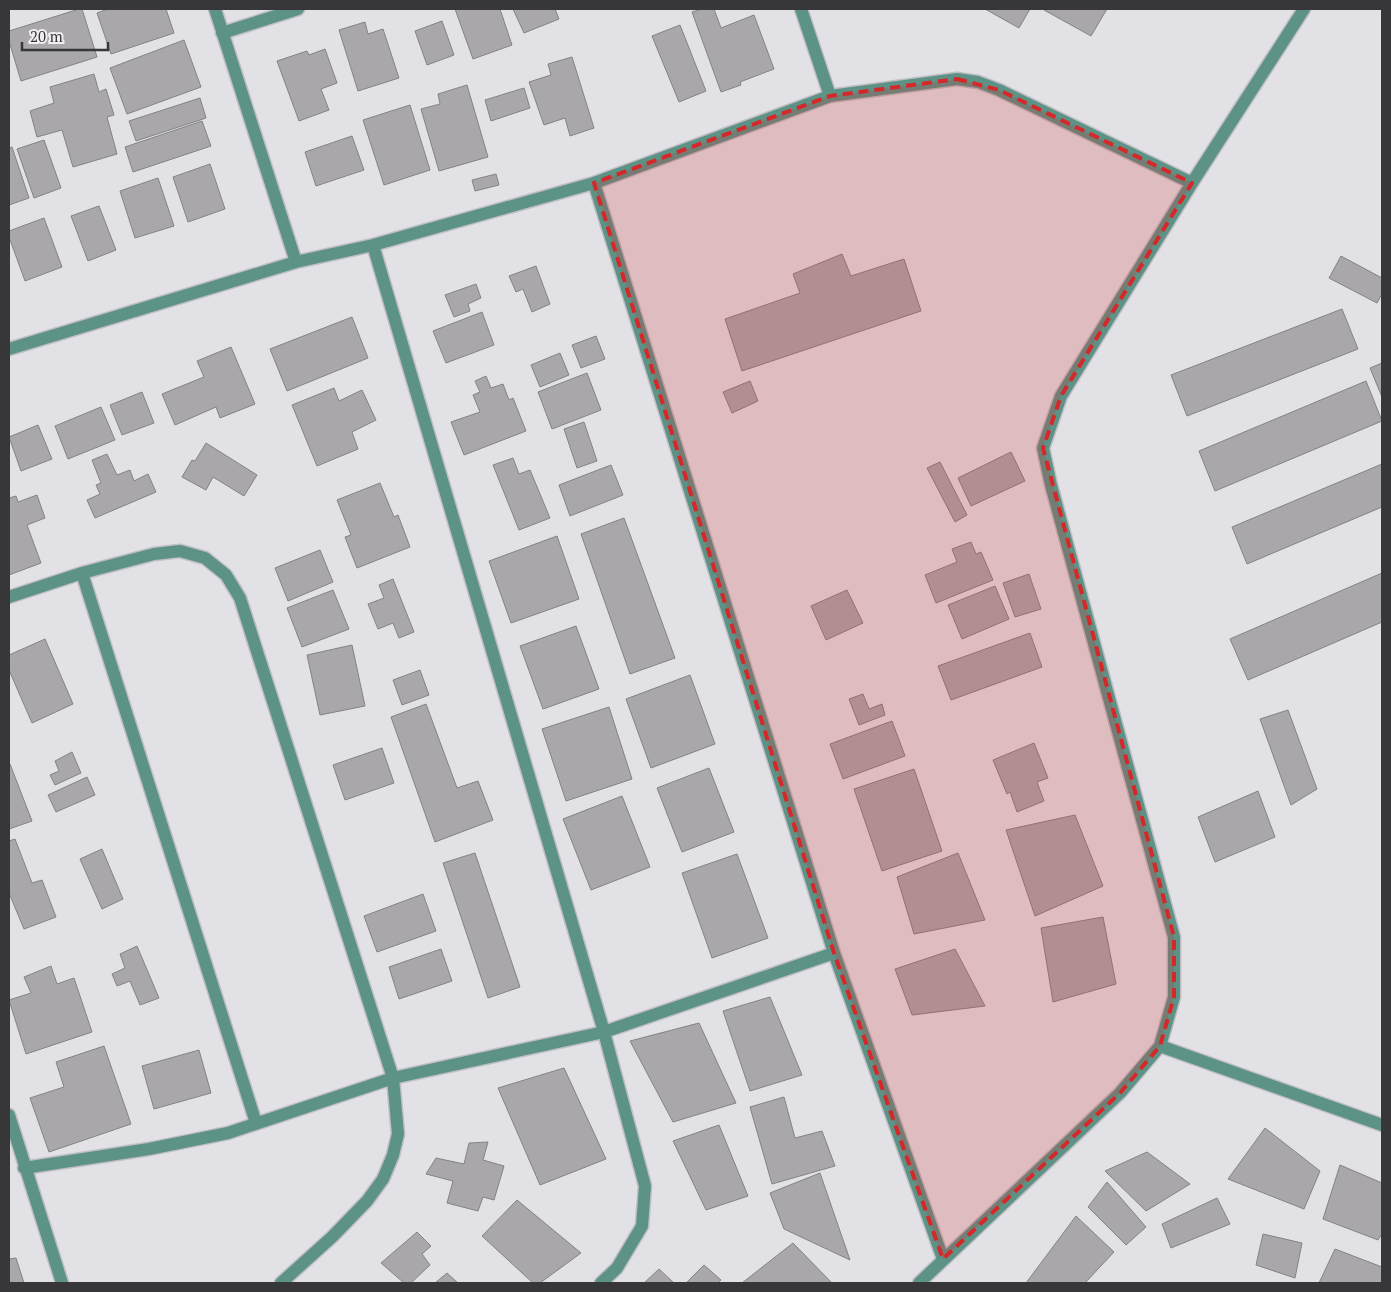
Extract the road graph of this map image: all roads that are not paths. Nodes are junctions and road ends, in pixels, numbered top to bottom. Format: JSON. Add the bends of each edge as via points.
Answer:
{"nodes":[{"id":1,"x":215,"y":9,"type":"edge"},
{"id":2,"x":298,"y":9,"type":"edge"},
{"id":3,"x":802,"y":9,"type":"edge"},
{"id":4,"x":1304,"y":9,"type":"edge"},
{"id":5,"x":222,"y":33,"type":"junction"},
{"id":6,"x":830,"y":96,"type":"junction"},
{"id":7,"x":594,"y":183,"type":"junction"},
{"id":8,"x":1192,"y":183,"type":"junction"},
{"id":9,"x":373,"y":244,"type":"junction"},
{"id":10,"x":296,"y":262,"type":"junction"},
{"id":11,"x":9,"y":349,"type":"edge"},
{"id":12,"x":82,"y":573,"type":"junction"},
{"id":13,"x":9,"y":597,"type":"edge"},
{"id":14,"x":834,"y":953,"type":"junction"},
{"id":15,"x":604,"y":1032,"type":"junction"},
{"id":16,"x":1160,"y":1046,"type":"junction"},
{"id":17,"x":393,"y":1078,"type":"junction"},
{"id":18,"x":9,"y":1114,"type":"edge"},
{"id":19,"x":256,"y":1123,"type":"junction"},
{"id":20,"x":1382,"y":1125,"type":"edge"},
{"id":21,"x":24,"y":1168,"type":"junction"},
{"id":22,"x":943,"y":1259,"type":"junction"},
{"id":23,"x":62,"y":1283,"type":"edge"},
{"id":24,"x":281,"y":1283,"type":"edge"},
{"id":25,"x":601,"y":1283,"type":"edge"},
{"id":26,"x":919,"y":1283,"type":"edge"}],
"edges":[{"from":1,"to":5,"type":"street"},
{"from":2,"to":5,"type":"street"},
{"from":3,"to":6,"type":"street"},
{"from":4,"to":8,"type":"street"},
{"from":5,"to":10,"type":"street"},
{"from":6,"to":7,"type":"street"},
{"from":6,"to":8,"type":"street","via":[[957,79],[978,82]]},
{"from":7,"to":9,"type":"street"},
{"from":7,"to":14,"type":"street"},
{"from":8,"to":16,"type":"street","via":[[1061,396],[1043,448],[1174,937],[1174,997]]},
{"from":9,"to":10,"type":"street"},
{"from":9,"to":15,"type":"street"},
{"from":10,"to":11,"type":"street"},
{"from":12,"to":13,"type":"street"},
{"from":12,"to":17,"type":"street","via":[[154,554],[180,551],[205,558],[226,575],[240,598]]},
{"from":12,"to":19,"type":"street"},
{"from":14,"to":15,"type":"street"},
{"from":14,"to":22,"type":"street"},
{"from":15,"to":17,"type":"street"},
{"from":15,"to":25,"type":"street","via":[[645,1186],[642,1226],[618,1268]]},
{"from":16,"to":20,"type":"street"},
{"from":16,"to":22,"type":"street","via":[[1120,1093]]},
{"from":17,"to":19,"type":"street"},
{"from":17,"to":24,"type":"street","via":[[398,1134],[383,1179],[367,1201],[332,1237]]},
{"from":18,"to":21,"type":"street"},
{"from":19,"to":21,"type":"street","via":[[189,1142]]},
{"from":21,"to":23,"type":"street"},
{"from":22,"to":26,"type":"street"}]}
